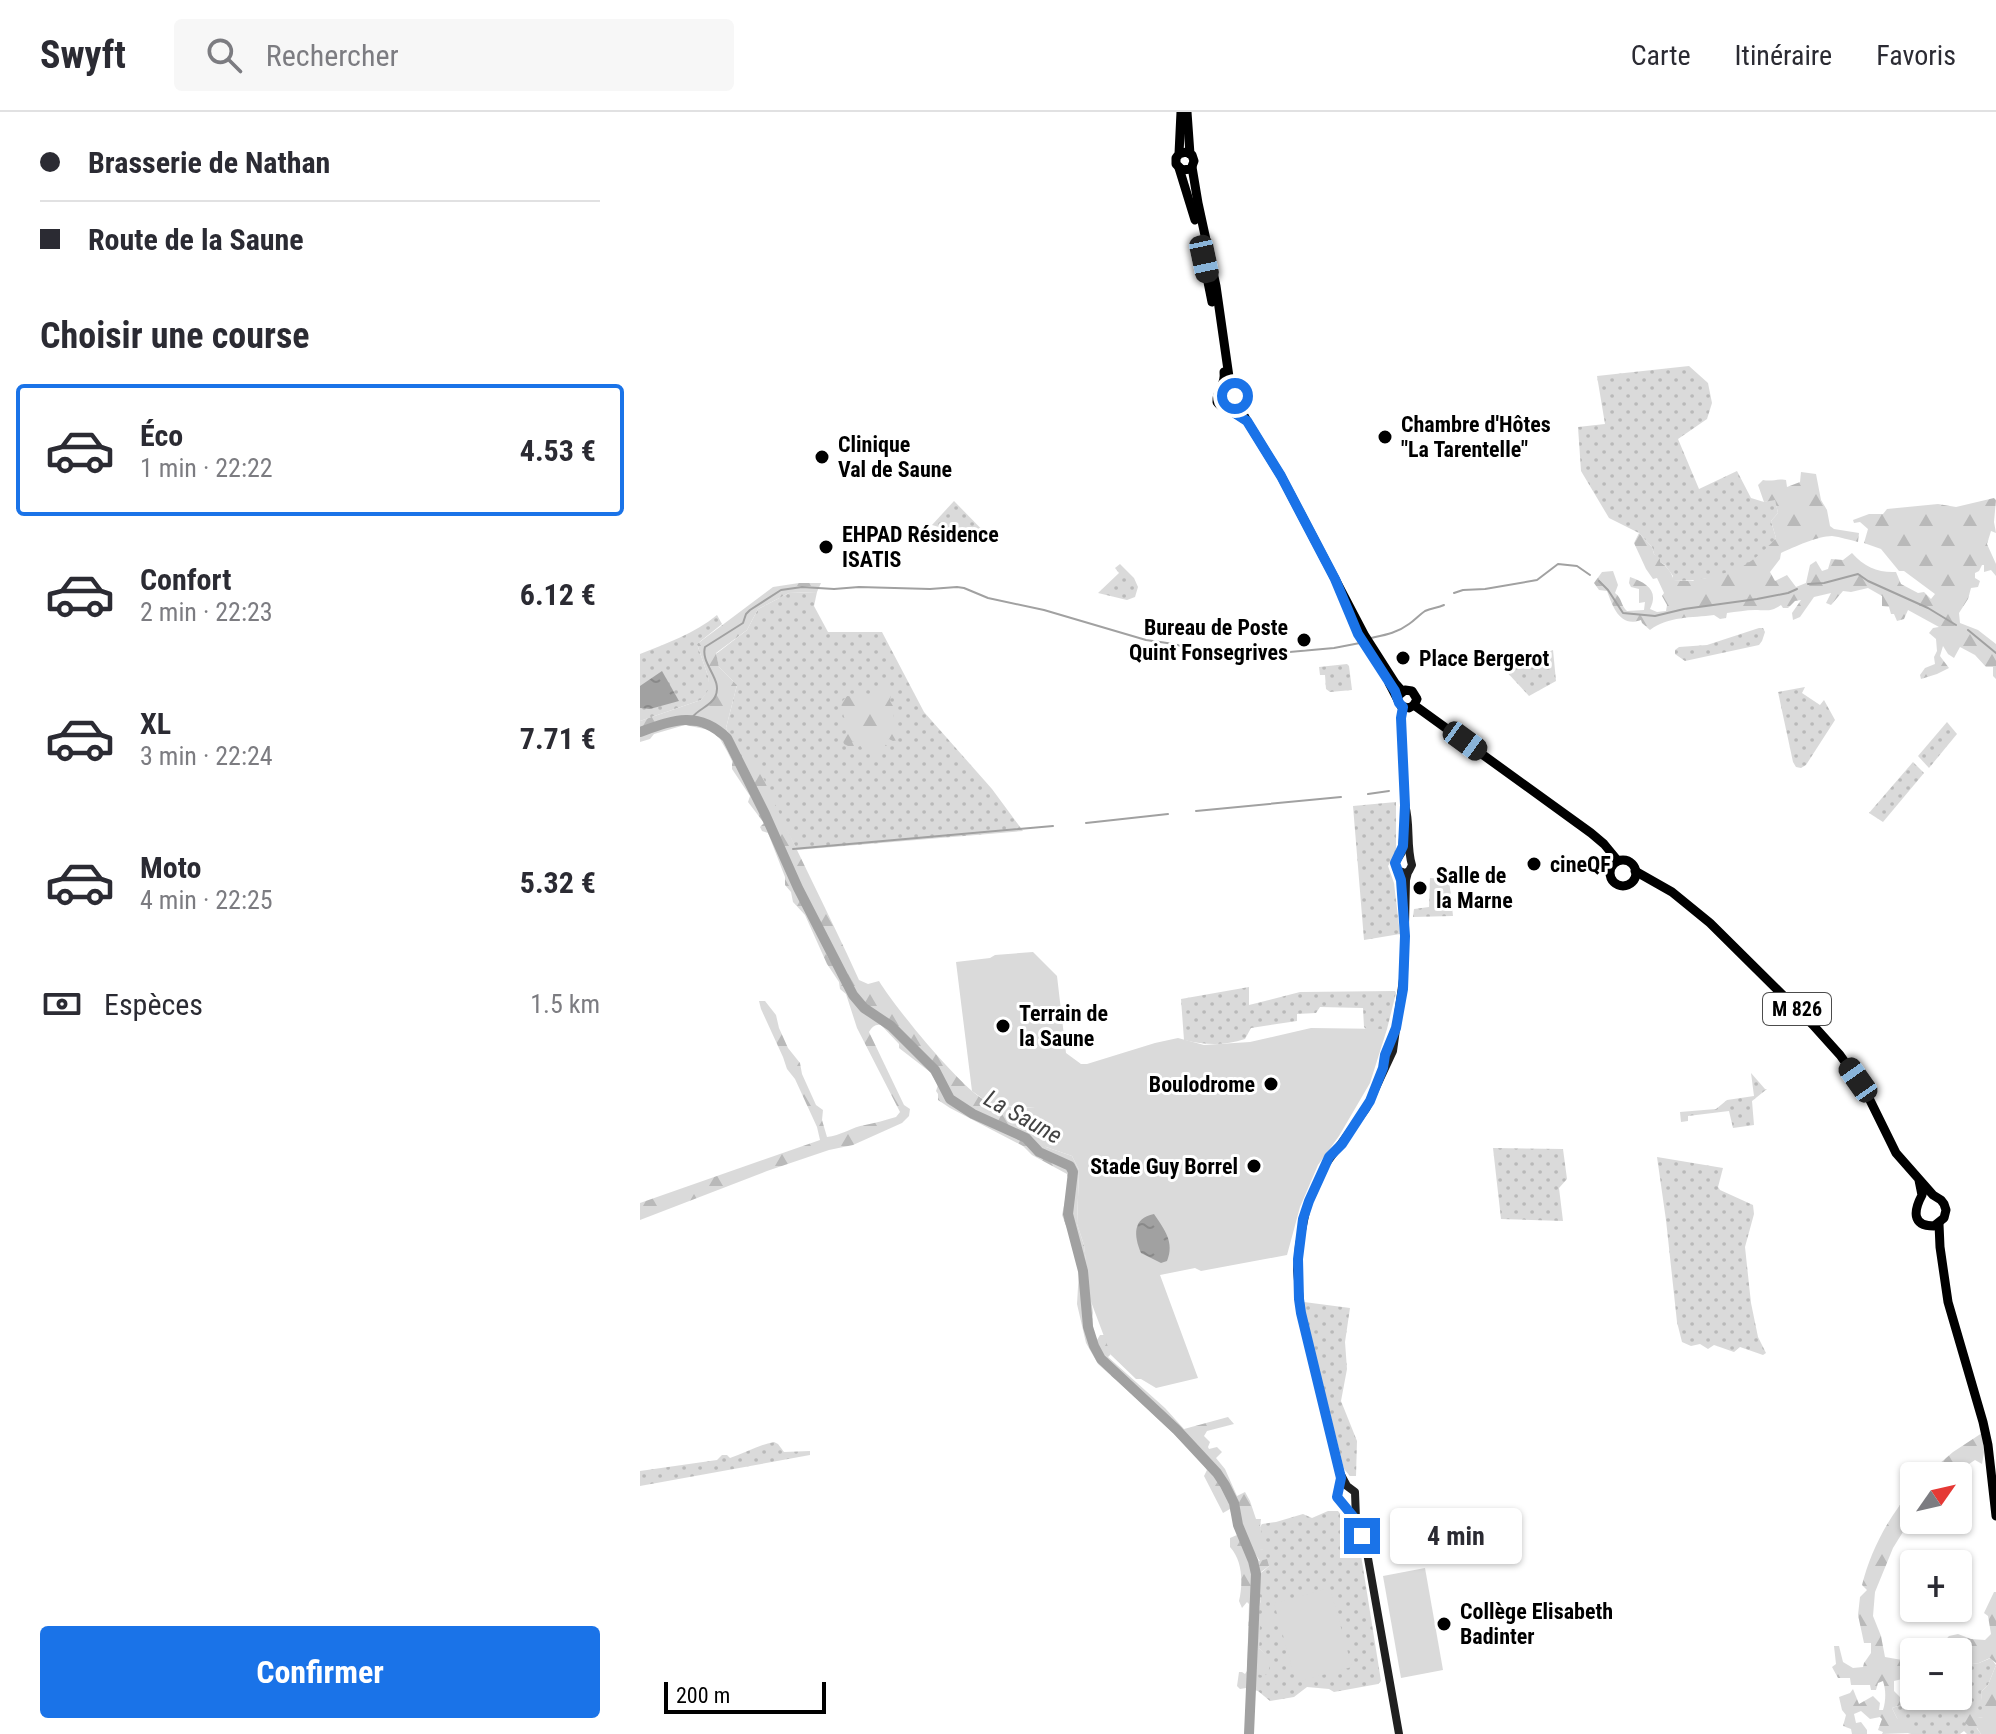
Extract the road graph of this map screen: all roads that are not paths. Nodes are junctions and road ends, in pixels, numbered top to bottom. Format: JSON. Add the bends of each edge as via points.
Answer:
{"nodes":[{"id":1,"x":1181,"y":112,"type":"edge"},
{"id":2,"x":1187,"y":112,"type":"edge"},
{"id":3,"x":1185,"y":154,"type":"junction"},
{"id":4,"x":1192,"y":167,"type":"junction"},
{"id":5,"x":1179,"y":168,"type":"junction"},
{"id":6,"x":1220,"y":391,"type":"junction"},
{"id":7,"x":1234,"y":395,"type":"junction"},
{"id":8,"x":1227,"y":408,"type":"junction"},
{"id":9,"x":1247,"y":421,"type":"junction"},
{"id":10,"x":1404,"y":700,"type":"junction"},
{"id":11,"x":1598,"y":838,"type":"junction"},
{"id":12,"x":1404,"y":857,"type":"junction"},
{"id":13,"x":1618,"y":861,"type":"junction"},
{"id":14,"x":1610,"y":869,"type":"junction"},
{"id":15,"x":1397,"y":870,"type":"junction"},
{"id":16,"x":1408,"y":872,"type":"junction"},
{"id":17,"x":1634,"y":876,"type":"junction"},
{"id":18,"x":1405,"y":908,"type":"junction"},
{"id":19,"x":1919,"y":1180,"type":"junction"},
{"id":20,"x":1933,"y":1195,"type":"junction"},
{"id":21,"x":1921,"y":1199,"type":"junction"},
{"id":22,"x":1934,"y":1225,"type":"junction"},
{"id":23,"x":1343,"y":1484,"type":"junction"},
{"id":24,"x":1354,"y":1500,"type":"junction"},
{"id":25,"x":1343,"y":1504,"type":"junction"},
{"id":26,"x":1996,"y":1516,"type":"edge"},
{"id":27,"x":1356,"y":1520,"type":"junction"},
{"id":28,"x":1399,"y":1734,"type":"edge"}],
"edges":[{"from":1,"to":3,"type":"main road"},
{"from":2,"to":3,"type":"main road"},
{"from":3,"to":4,"type":"main road","via":[[1194,161]]},
{"from":3,"to":5,"type":"main road","via":[[1175,161]]},
{"from":4,"to":5,"type":"main road"},
{"from":4,"to":7,"type":"main road"},
{"from":5,"to":6,"type":"main road","via":[[1209,283],[1225,374]]},
{"from":6,"to":7,"type":"main road"},
{"from":6,"to":8,"type":"main road","via":[[1217,402]]},
{"from":7,"to":8,"type":"main road"},
{"from":7,"to":9,"type":"main road"},
{"from":8,"to":9,"type":"main road"},
{"from":9,"to":10,"type":"main road"},
{"from":10,"to":11,"type":"main road"},
{"from":10,"to":12,"type":"street"},
{"from":11,"to":13,"type":"main road"},
{"from":11,"to":14,"type":"main road"},
{"from":12,"to":15,"type":"street","via":[[1395,863]]},
{"from":12,"to":16,"type":"street","via":[[1412,865]]},
{"from":13,"to":14,"type":"main road"},
{"from":13,"to":17,"type":"main road","via":[[1629,862]]},
{"from":14,"to":17,"type":"main road","via":[[1617,885],[1627,885]]},
{"from":15,"to":16,"type":"street"},
{"from":15,"to":18,"type":"street"},
{"from":16,"to":18,"type":"street"},
{"from":17,"to":19,"type":"main road","number":"M 826","via":[[1664,886],[1692,907],[1840,1055],[1865,1090],[1896,1153]]},
{"from":18,"to":23,"type":"street","via":[[1396,1028],[1366,1109],[1309,1201],[1298,1259],[1299,1299]]},
{"from":19,"to":20,"type":"main road","number":"M 826"},
{"from":19,"to":21,"type":"main road"},
{"from":20,"to":21,"type":"main road"},
{"from":20,"to":22,"type":"main road","via":[[1945,1207],[1944,1218]]},
{"from":21,"to":22,"type":"main road","via":[[1915,1213],[1920,1222]]},
{"from":22,"to":26,"type":"main road","via":[[1951,1316],[1988,1445]]},
{"from":23,"to":24,"type":"street","via":[[1355,1492]]},
{"from":23,"to":25,"type":"street","via":[[1337,1497]]},
{"from":24,"to":25,"type":"street"},
{"from":24,"to":27,"type":"street"},
{"from":25,"to":27,"type":"street"},
{"from":27,"to":28,"type":"street","via":[[1368,1553]]}]}
